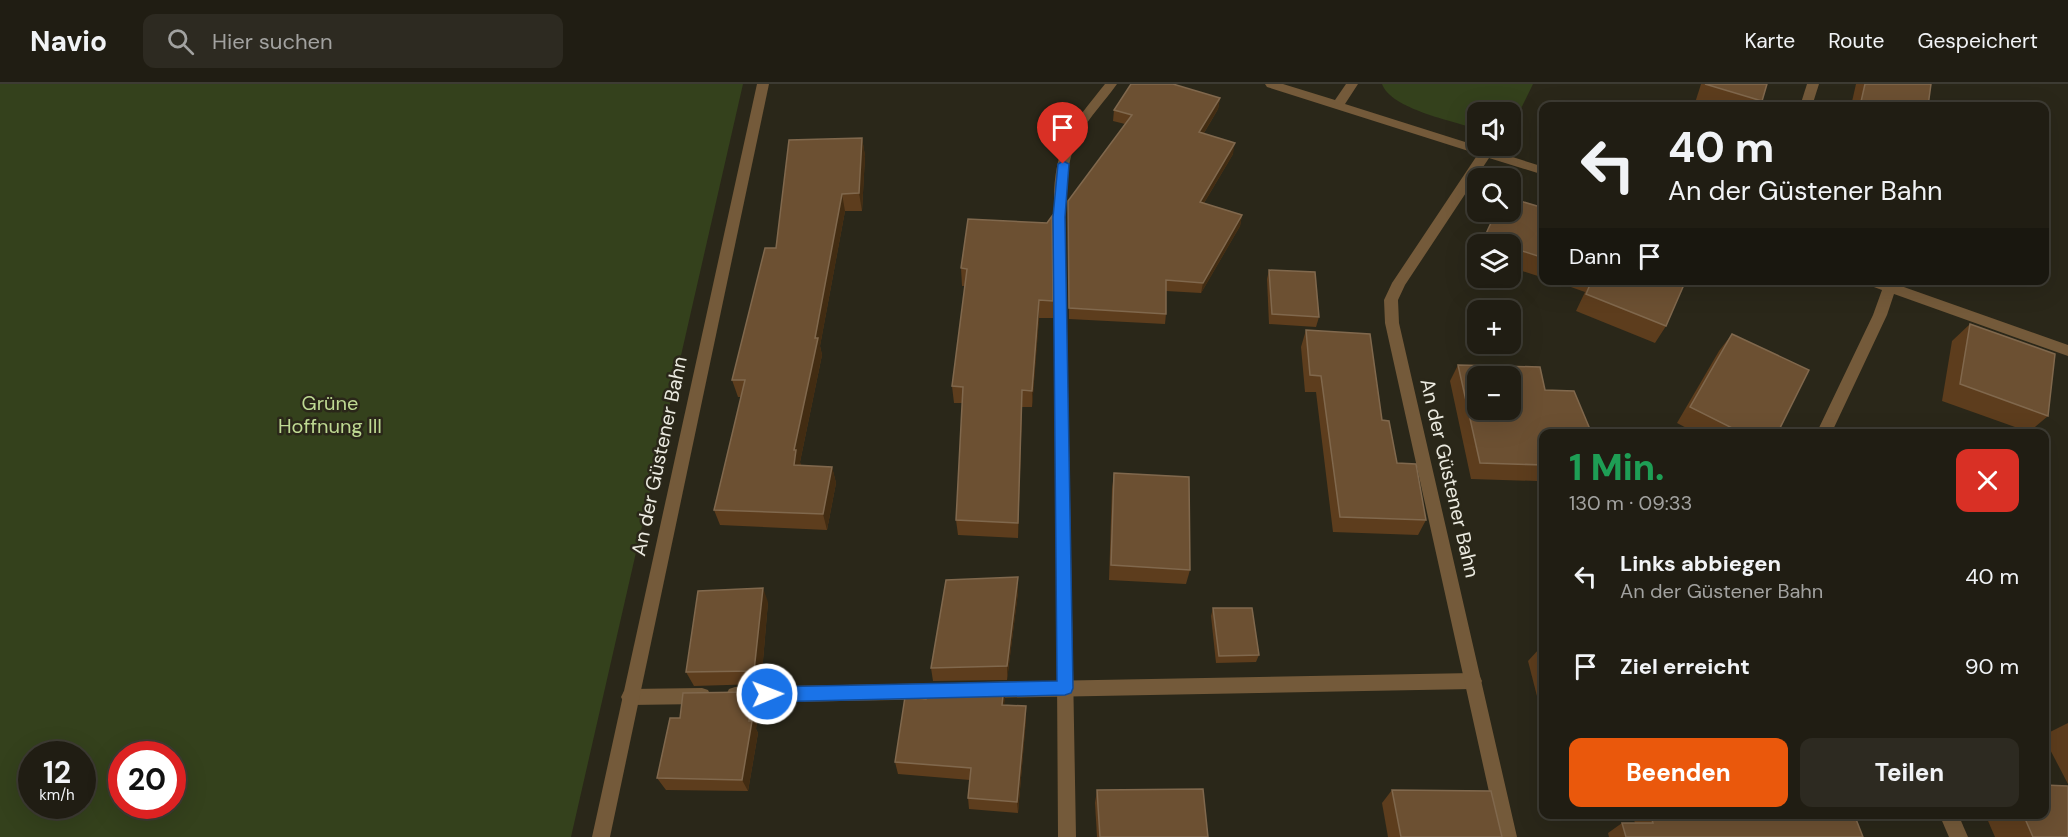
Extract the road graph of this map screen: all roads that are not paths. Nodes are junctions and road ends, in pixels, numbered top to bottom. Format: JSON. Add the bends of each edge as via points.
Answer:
{"nodes":[{"id":1,"x":763,"y":84,"type":"edge"},
{"id":2,"x":1111,"y":84,"type":"edge"},
{"id":3,"x":1271,"y":84,"type":"edge"},
{"id":4,"x":1352,"y":84,"type":"edge"},
{"id":5,"x":1813,"y":84,"type":"edge"},
{"id":6,"x":1807,"y":102,"type":"edge"},
{"id":7,"x":1338,"y":105,"type":"junction"},
{"id":8,"x":1467,"y":146,"type":"edge"},
{"id":9,"x":1483,"y":156,"type":"edge"},
{"id":10,"x":1498,"y":156,"type":"edge"},
{"id":11,"x":1539,"y":169,"type":"edge"},
{"id":12,"x":1880,"y":285,"type":"edge"},
{"id":13,"x":1888,"y":288,"type":"junction"},
{"id":14,"x":2068,"y":351,"type":"edge"},
{"id":15,"x":1825,"y":429,"type":"edge"},
{"id":16,"x":1473,"y":681,"type":"junction"},
{"id":17,"x":1065,"y":688,"type":"junction"},
{"id":18,"x":630,"y":697,"type":"junction"},
{"id":19,"x":1950,"y":819,"type":"edge"},
{"id":20,"x":601,"y":837,"type":"edge"},
{"id":21,"x":1066,"y":837,"type":"edge"},
{"id":22,"x":1508,"y":837,"type":"edge"},
{"id":23,"x":1959,"y":837,"type":"edge"}],
"edges":[{"from":1,"to":18,"type":"street","name":"An der Güstener Bahn"},
{"from":2,"to":17,"type":"street","via":[[1066,149],[1060,180]]},
{"from":3,"to":7,"type":"street"},
{"from":4,"to":7,"type":"street"},
{"from":5,"to":6,"type":"street"},
{"from":7,"to":8,"type":"street"},
{"from":9,"to":16,"type":"street","name":"An der Güstener Bahn","via":[[1391,300],[1392,323]]},
{"from":10,"to":11,"type":"street"},
{"from":12,"to":13,"type":"street"},
{"from":13,"to":14,"type":"street"},
{"from":13,"to":15,"type":"street","via":[[1880,315]]},
{"from":16,"to":17,"type":"street"},
{"from":16,"to":22,"type":"street","name":"An der Güstener Bahn"},
{"from":17,"to":18,"type":"street"},
{"from":17,"to":21,"type":"street"},
{"from":18,"to":20,"type":"street","name":"An der Güstener Bahn"},
{"from":19,"to":23,"type":"street"}]}
